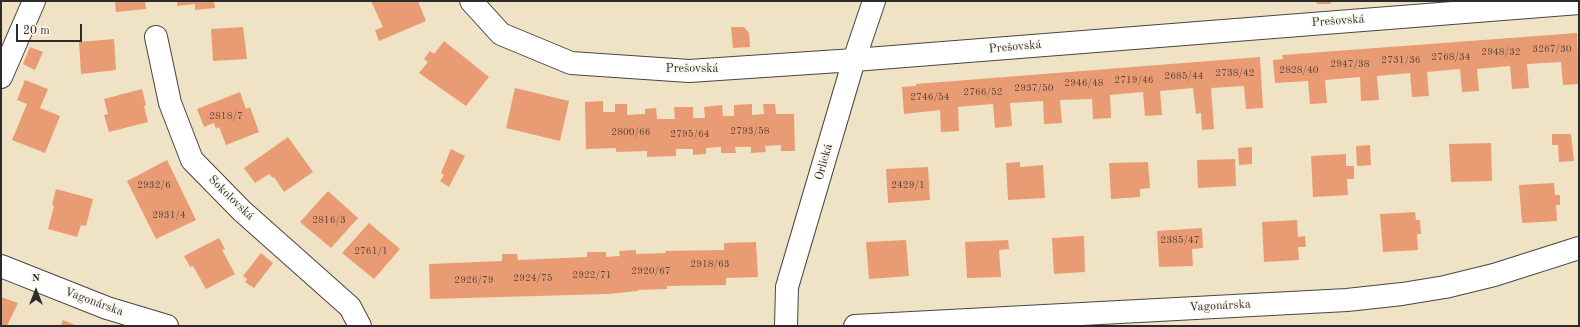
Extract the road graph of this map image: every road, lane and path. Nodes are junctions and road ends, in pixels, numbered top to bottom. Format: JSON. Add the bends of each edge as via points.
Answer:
{"nodes":[{"id":1,"x":34,"y":1,"type":"edge"},
{"id":2,"x":471,"y":1,"type":"edge"},
{"id":3,"x":874,"y":1,"type":"edge"},
{"id":4,"x":1579,"y":3,"type":"edge"},
{"id":5,"x":156,"y":37,"type":"dead end"},
{"id":6,"x":854,"y":60,"type":"junction"},
{"id":7,"x":1,"y":77,"type":"edge"},
{"id":8,"x":1579,"y":248,"type":"edge"},
{"id":9,"x":1,"y":266,"type":"edge"},
{"id":10,"x":905,"y":325,"type":"edge"},
{"id":11,"x":167,"y":326,"type":"edge"},
{"id":12,"x":360,"y":326,"type":"edge"},
{"id":13,"x":786,"y":326,"type":"edge"},
{"id":14,"x":855,"y":326,"type":"edge"}],
"edges":[{"from":1,"to":7,"type":"street"},
{"from":2,"to":6,"type":"street","name":"Prešovská","via":[[501,34],[571,63],[689,71]]},
{"from":3,"to":6,"type":"street","name":"Orlická"},
{"from":4,"to":6,"type":"street","name":"Prešovská"},
{"from":5,"to":12,"type":"street","name":"Sokolovská","via":[[170,103],[192,160],[242,211],[350,307]]},
{"from":6,"to":13,"type":"street","name":"Orlická","via":[[787,287]]},
{"from":8,"to":10,"type":"street","name":"Vagonárska","via":[[1494,275],[1402,294],[1347,300]]},
{"from":9,"to":11,"type":"street","name":"Vagonárska","via":[[107,308]]},
{"from":10,"to":14,"type":"street","name":"Vagonárska"}]}
